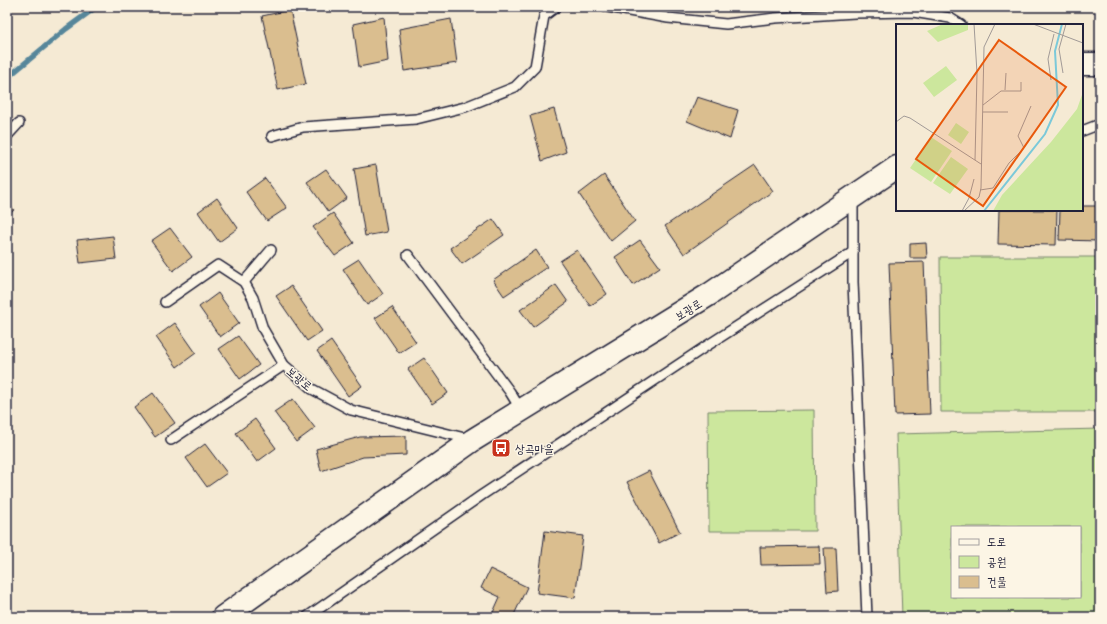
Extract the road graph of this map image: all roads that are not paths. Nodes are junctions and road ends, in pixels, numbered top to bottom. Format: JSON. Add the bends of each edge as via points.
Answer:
{"nodes":[{"id":1,"x":556,"y":7,"type":"edge"},
{"id":2,"x":607,"y":7,"type":"edge"},
{"id":3,"x":959,"y":24,"type":"edge"},
{"id":4,"x":1083,"y":64,"type":"edge"},
{"id":5,"x":1100,"y":64,"type":"edge"},
{"id":6,"x":19,"y":123,"type":"dead end"},
{"id":7,"x":1100,"y":124,"type":"edge"},
{"id":8,"x":1083,"y":131,"type":"edge"},
{"id":9,"x":7,"y":136,"type":"edge"},
{"id":10,"x":272,"y":136,"type":"dead end"},
{"id":11,"x":896,"y":168,"type":"edge"},
{"id":12,"x":853,"y":197,"type":"junction"},
{"id":13,"x":271,"y":250,"type":"dead end"},
{"id":14,"x":853,"y":252,"type":"junction"},
{"id":15,"x":408,"y":255,"type":"dead end"},
{"id":16,"x":244,"y":282,"type":"junction"},
{"id":17,"x":165,"y":302,"type":"dead end"},
{"id":18,"x":284,"y":365,"type":"junction"},
{"id":19,"x":521,"y":410,"type":"junction"},
{"id":20,"x":171,"y":440,"type":"dead end"},
{"id":21,"x":472,"y":440,"type":"junction"},
{"id":22,"x":223,"y":617,"type":"edge"},
{"id":23,"x":307,"y":617,"type":"edge"},
{"id":24,"x":867,"y":617,"type":"edge"}],
"edges":[{"from":1,"to":10,"type":"lane","via":[[544,16],[534,67],[515,87],[465,107],[416,119],[303,126]]},
{"from":2,"to":3,"type":"lane","via":[[668,18],[726,24],[775,18],[913,12],[950,18]]},
{"from":4,"to":5,"type":"main road"},
{"from":6,"to":9,"type":"lane"},
{"from":7,"to":8,"type":"lane"},
{"from":11,"to":12,"type":"main road","name":"보광로"},
{"from":12,"to":14,"type":"lane"},
{"from":12,"to":19,"type":"main road","name":"보광로","via":[[710,294]]},
{"from":13,"to":16,"type":"lane"},
{"from":14,"to":23,"type":"lane","via":[[482,495]]},
{"from":14,"to":24,"type":"lane"},
{"from":15,"to":19,"type":"lane"},
{"from":16,"to":17,"type":"lane","name":"보광로","via":[[218,265]]},
{"from":16,"to":18,"type":"lane","name":"보광로","via":[[253,298],[263,329]]},
{"from":18,"to":20,"type":"lane"},
{"from":18,"to":21,"type":"lane","name":"보광로","via":[[312,389],[350,410]]},
{"from":19,"to":21,"type":"main road","name":"보광로"},
{"from":21,"to":22,"type":"main road","name":"보광로"}]}
